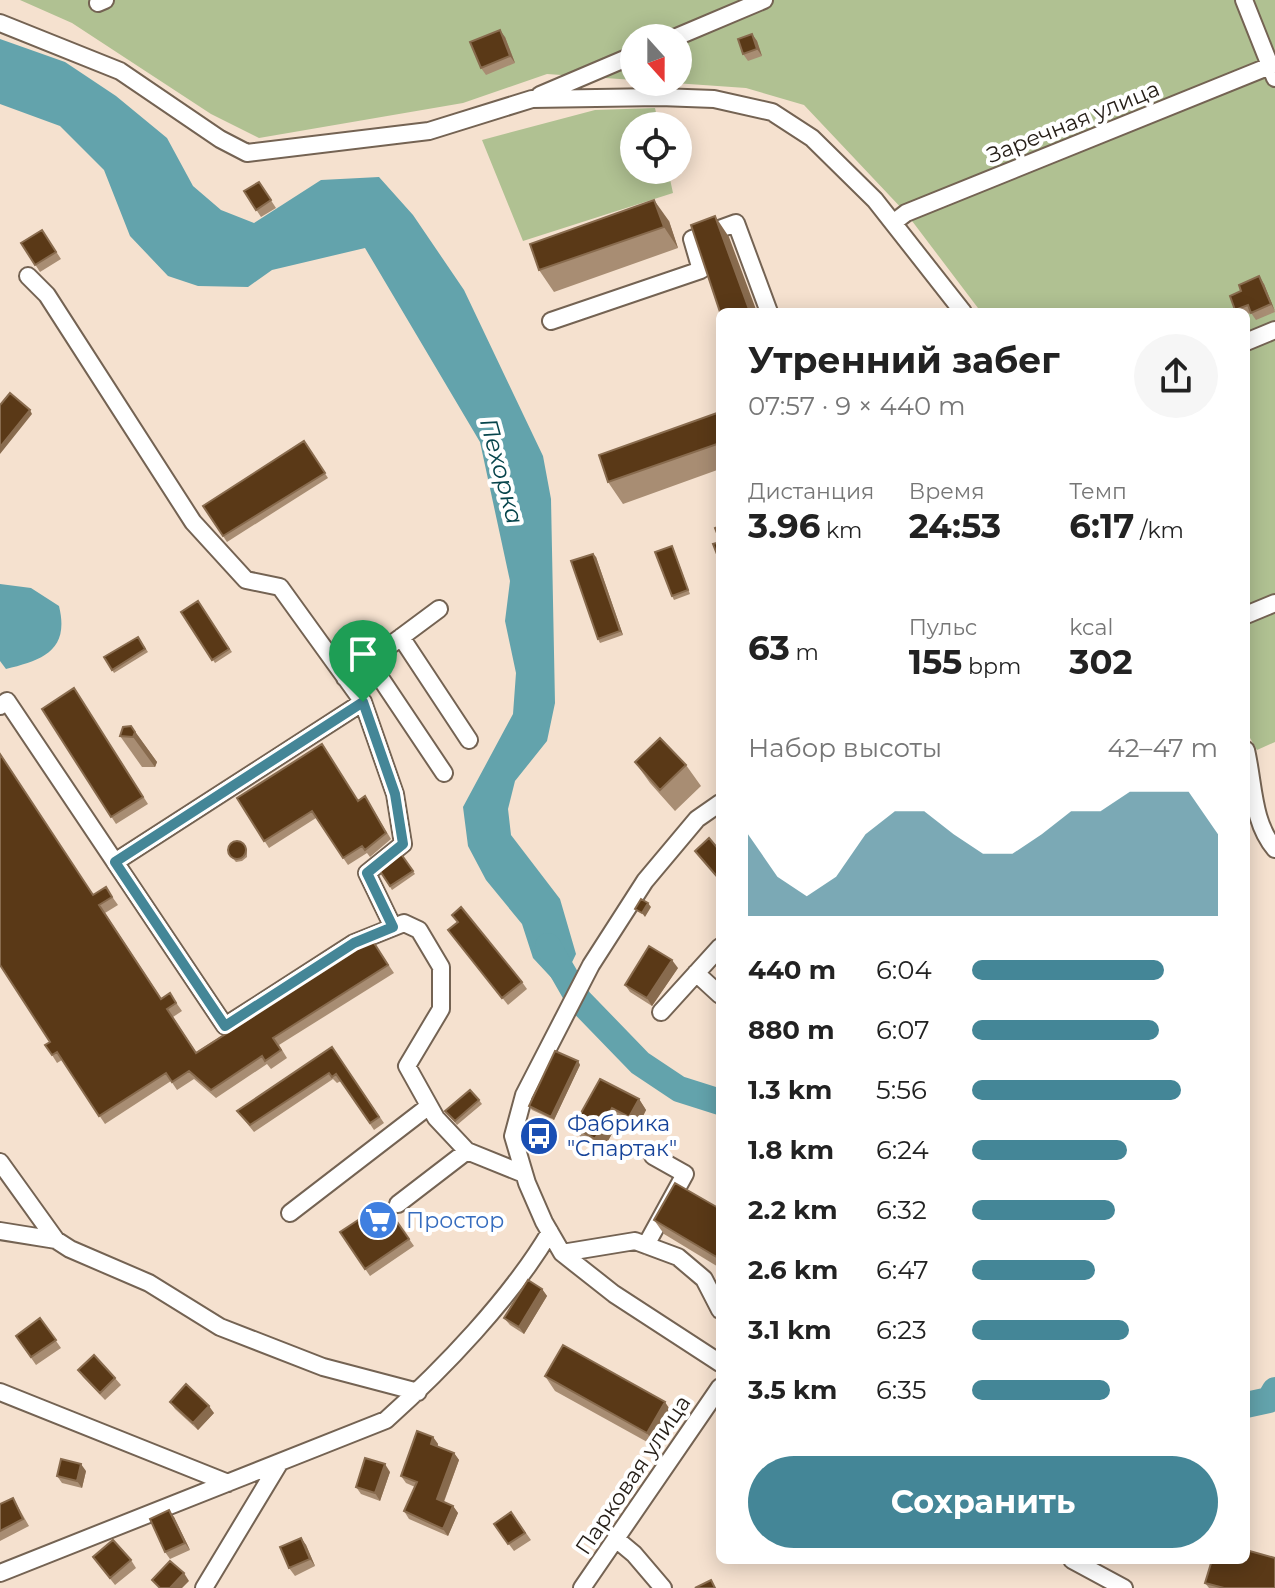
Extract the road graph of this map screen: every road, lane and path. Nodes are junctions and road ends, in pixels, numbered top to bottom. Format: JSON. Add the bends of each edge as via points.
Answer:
{"nodes":[{"id":1,"x":764,"y":0,"type":"edge"},
{"id":2,"x":1244,"y":0,"type":"edge"},
{"id":3,"x":0,"y":23,"type":"edge"},
{"id":4,"x":692,"y":30,"type":"edge"},
{"id":5,"x":620,"y":61,"type":"edge"},
{"id":6,"x":1273,"y":69,"type":"edge"},
{"id":7,"x":532,"y":99,"type":"junction"},
{"id":8,"x":893,"y":223,"type":"junction"},
{"id":9,"x":28,"y":276,"type":"dead end"},
{"id":10,"x":768,"y":308,"type":"edge"},
{"id":11,"x":960,"y":308,"type":"edge"},
{"id":12,"x":551,"y":321,"type":"dead end"},
{"id":13,"x":1275,"y":330,"type":"edge"},
{"id":14,"x":1250,"y":340,"type":"edge"},
{"id":15,"x":1275,"y":603,"type":"edge"},
{"id":16,"x":439,"y":609,"type":"dead end"},
{"id":17,"x":1250,"y":613,"type":"edge"},
{"id":18,"x":401,"y":637,"type":"junction"},
{"id":19,"x":369,"y":661,"type":"junction"},
{"id":20,"x":345,"y":678,"type":"junction"},
{"id":21,"x":363,"y":702,"type":"junction"},
{"id":22,"x":0,"y":706,"type":"edge"},
{"id":23,"x":469,"y":740,"type":"dead end"},
{"id":24,"x":444,"y":773,"type":"dead end"},
{"id":25,"x":1250,"y":774,"type":"edge"},
{"id":26,"x":716,"y":806,"type":"edge"},
{"id":27,"x":1275,"y":849,"type":"edge"},
{"id":28,"x":115,"y":862,"type":"junction"},
{"id":29,"x":393,"y":927,"type":"junction"},
{"id":30,"x":716,"y":951,"type":"edge"},
{"id":31,"x":696,"y":973,"type":"junction"},
{"id":32,"x":716,"y":991,"type":"edge"},
{"id":33,"x":661,"y":1012,"type":"dead end"},
{"id":34,"x":429,"y":1106,"type":"junction"},
{"id":35,"x":467,"y":1151,"type":"junction"},
{"id":36,"x":653,"y":1156,"type":"dead end"},
{"id":37,"x":0,"y":1162,"type":"edge"},
{"id":38,"x":524,"y":1174,"type":"junction"},
{"id":39,"x":398,"y":1204,"type":"dead end"},
{"id":40,"x":290,"y":1213,"type":"dead end"},
{"id":41,"x":0,"y":1231,"type":"edge"},
{"id":42,"x":550,"y":1232,"type":"junction"},
{"id":43,"x":56,"y":1240,"type":"junction"},
{"id":44,"x":646,"y":1245,"type":"junction"},
{"id":45,"x":562,"y":1253,"type":"junction"},
{"id":46,"x":716,"y":1302,"type":"edge"},
{"id":47,"x":716,"y":1360,"type":"edge"},
{"id":48,"x":0,"y":1392,"type":"edge"},
{"id":49,"x":418,"y":1392,"type":"junction"},
{"id":50,"x":716,"y":1393,"type":"edge"},
{"id":51,"x":280,"y":1462,"type":"junction"},
{"id":52,"x":228,"y":1483,"type":"junction"},
{"id":53,"x":616,"y":1539,"type":"junction"},
{"id":54,"x":1079,"y":1564,"type":"edge"},
{"id":55,"x":0,"y":1573,"type":"edge"},
{"id":56,"x":204,"y":1588,"type":"edge"},
{"id":57,"x":582,"y":1588,"type":"edge"},
{"id":58,"x":663,"y":1588,"type":"edge"},
{"id":59,"x":1124,"y":1588,"type":"edge"}],
"edges":[{"from":1,"to":4,"type":"street"},
{"from":2,"to":6,"type":"street"},
{"from":3,"to":7,"type":"street","via":[[120,71],[247,153],[429,131]]},
{"from":5,"to":7,"type":"street"},
{"from":6,"to":8,"type":"street","name":"Заречная улица","via":[[906,213]]},
{"from":7,"to":8,"type":"street","via":[[714,99],[772,112],[812,138]]},
{"from":8,"to":11,"type":"street"},
{"from":9,"to":20,"type":"street","via":[[47,295],[193,522],[246,580],[280,587]]},
{"from":10,"to":12,"type":"street","via":[[736,223],[692,239],[701,270]]},
{"from":13,"to":14,"type":"street"},
{"from":15,"to":17,"type":"street"},
{"from":16,"to":18,"type":"street"},
{"from":18,"to":19,"type":"street"},
{"from":18,"to":23,"type":"street"},
{"from":19,"to":20,"type":"street"},
{"from":19,"to":24,"type":"street"},
{"from":20,"to":21,"type":"street"},
{"from":21,"to":28,"type":"street"},
{"from":21,"to":29,"type":"street","via":[[395,794],[403,844],[367,873]]},
{"from":22,"to":28,"type":"street","via":[[7,701]]},
{"from":25,"to":27,"type":"street","via":[[1257,814]]},
{"from":26,"to":38,"type":"street","via":[[697,819],[645,881],[563,1018],[524,1095],[514,1131]]},
{"from":28,"to":29,"type":"street","via":[[225,1026],[354,943]]},
{"from":29,"to":34,"type":"street","via":[[404,923],[419,930],[441,967],[441,1009],[407,1066]]},
{"from":30,"to":31,"type":"street"},
{"from":31,"to":32,"type":"street"},
{"from":31,"to":33,"type":"street"},
{"from":34,"to":35,"type":"street"},
{"from":34,"to":40,"type":"street"},
{"from":35,"to":38,"type":"street"},
{"from":35,"to":39,"type":"street"},
{"from":36,"to":44,"type":"street","via":[[685,1174]]},
{"from":37,"to":43,"type":"street"},
{"from":38,"to":42,"type":"street"},
{"from":41,"to":43,"type":"street"},
{"from":42,"to":45,"type":"street"},
{"from":42,"to":49,"type":"street","via":[[473,1333]]},
{"from":43,"to":49,"type":"street","via":[[149,1283],[220,1327],[323,1367]]},
{"from":44,"to":45,"type":"street","via":[[635,1241]]},
{"from":44,"to":46,"type":"street","via":[[678,1257],[704,1279]]},
{"from":45,"to":47,"type":"street"},
{"from":48,"to":52,"type":"street"},
{"from":49,"to":51,"type":"street","via":[[386,1420]]},
{"from":50,"to":53,"type":"street","name":"Парковая улица"},
{"from":51,"to":52,"type":"street"},
{"from":51,"to":56,"type":"street"},
{"from":52,"to":55,"type":"street"},
{"from":53,"to":57,"type":"street","name":"Парковая улица"},
{"from":53,"to":58,"type":"street"},
{"from":54,"to":59,"type":"street"}]}
